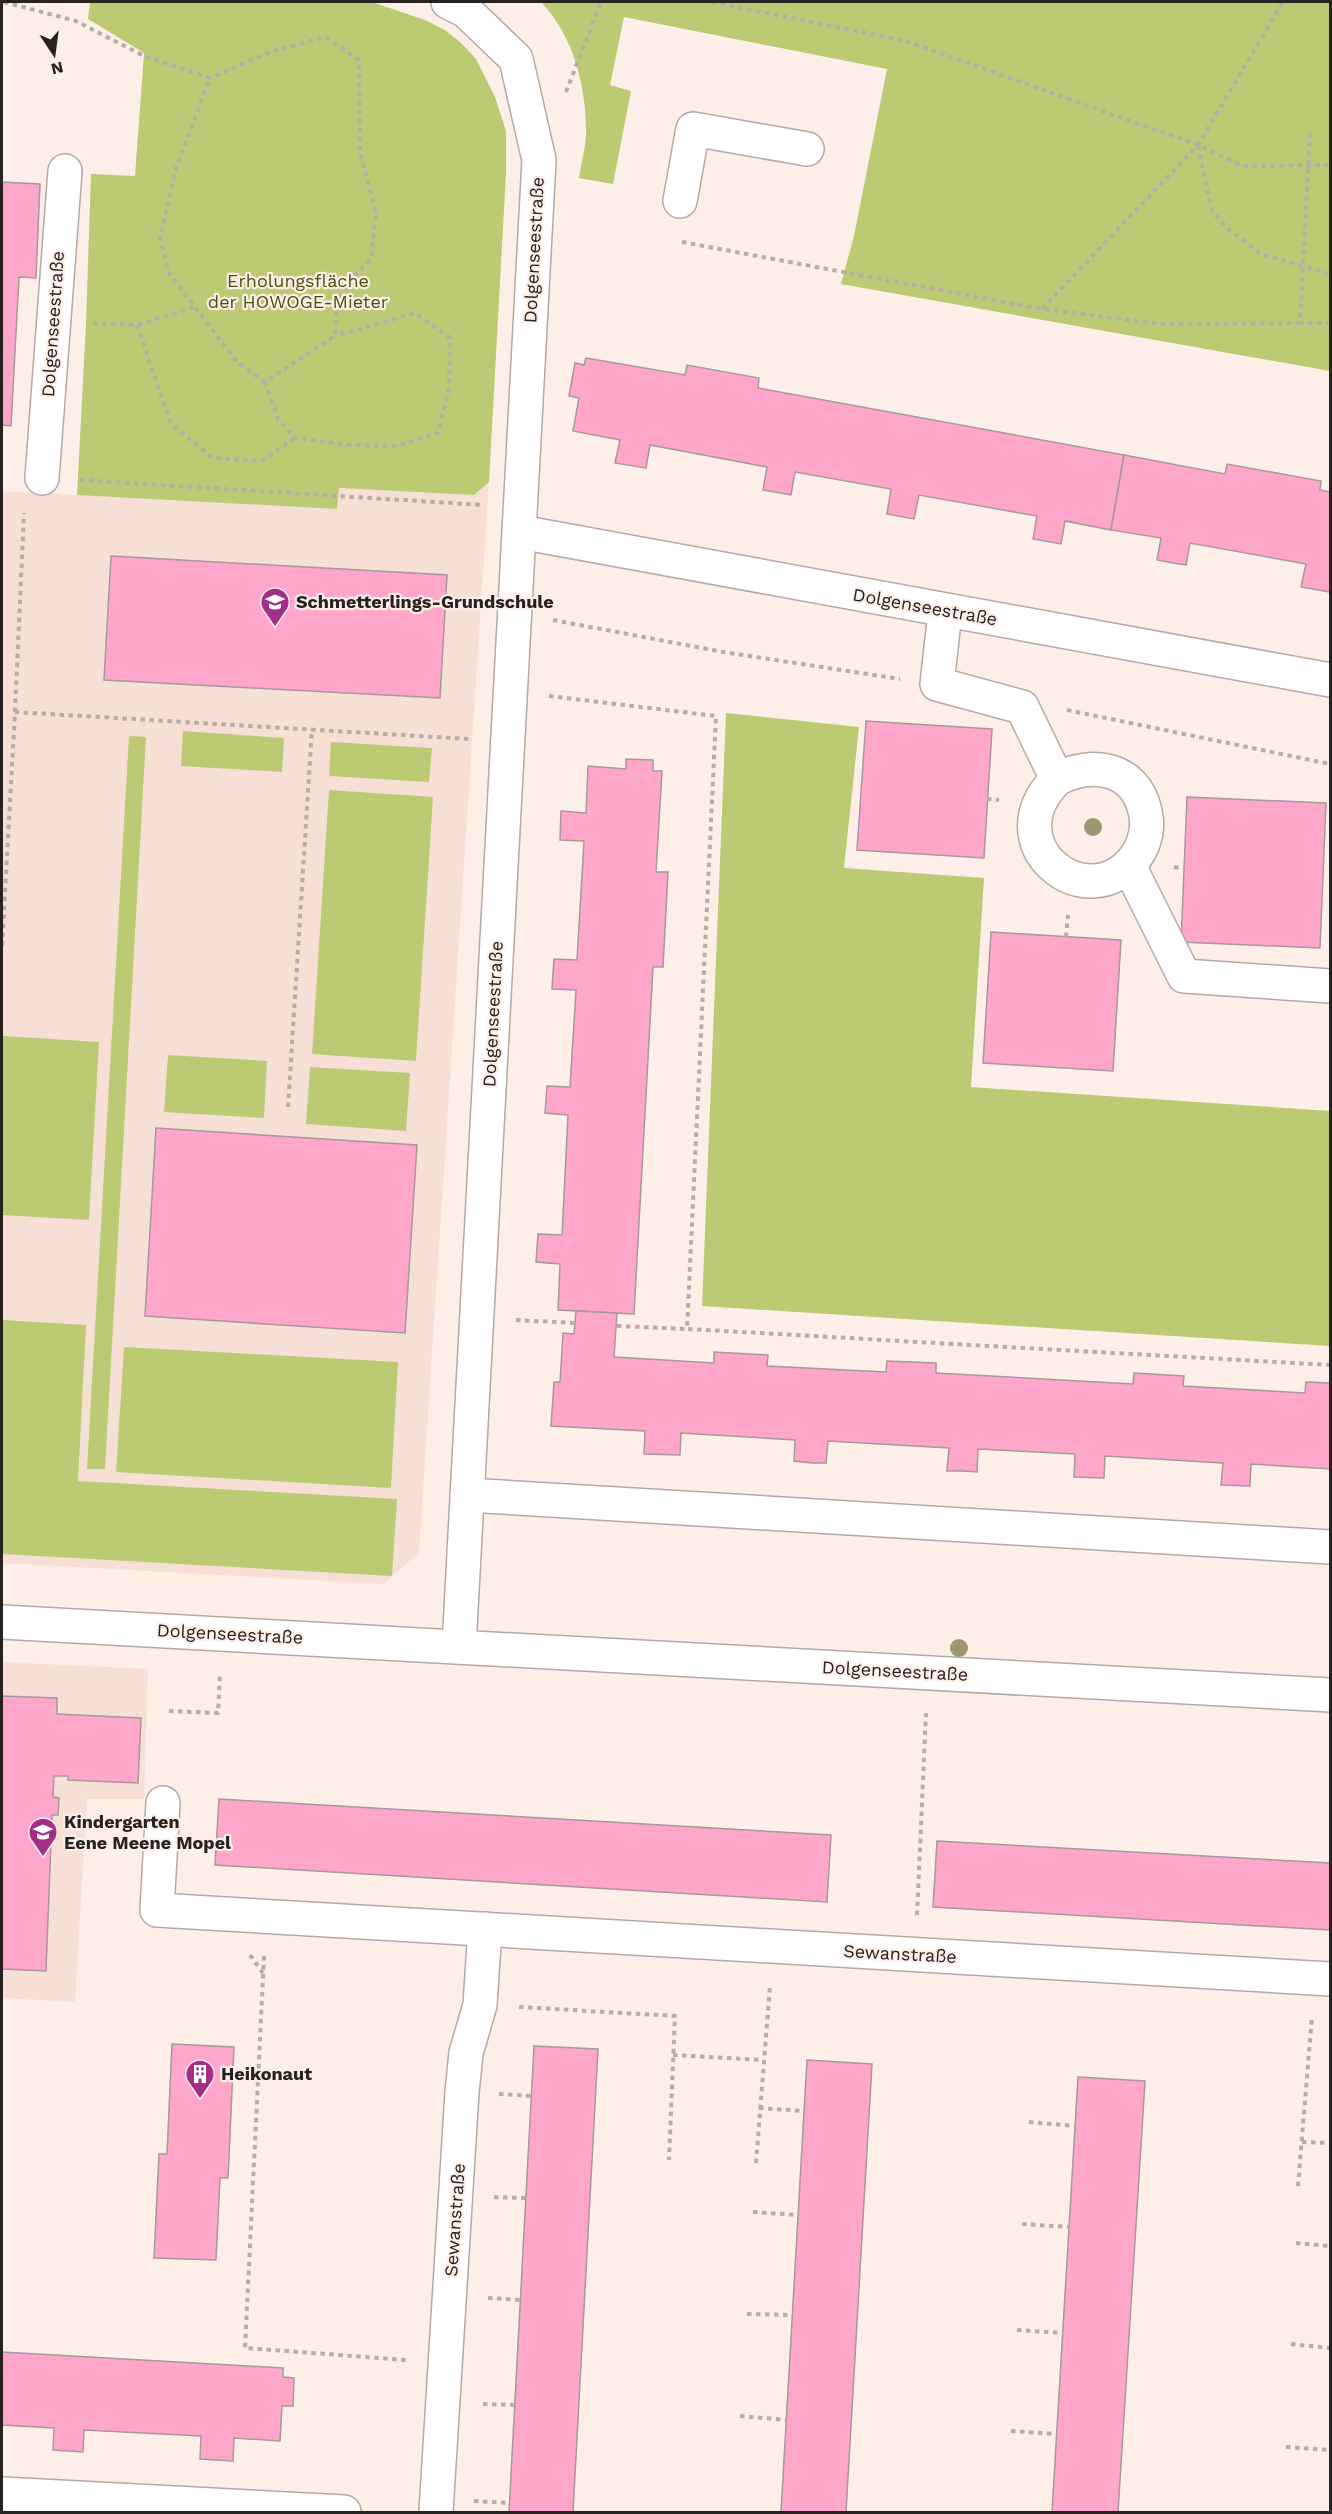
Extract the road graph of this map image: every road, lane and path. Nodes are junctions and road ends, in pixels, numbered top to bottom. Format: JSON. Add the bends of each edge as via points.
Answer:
{"nodes":[{"id":1,"x":4,"y":2,"type":"edge"},
{"id":2,"x":448,"y":2,"type":"edge"},
{"id":3,"x":601,"y":2,"type":"edge"},
{"id":4,"x":712,"y":2,"type":"edge"},
{"id":5,"x":1284,"y":2,"type":"edge"},
{"id":6,"x":210,"y":78,"type":"junction"},
{"id":7,"x":564,"y":97,"type":"dead end"},
{"id":8,"x":1310,"y":133,"type":"dead end"},
{"id":9,"x":1198,"y":145,"type":"junction"},
{"id":10,"x":807,"y":149,"type":"dead end"},
{"id":11,"x":1309,"y":165,"type":"junction"},
{"id":12,"x":1330,"y":165,"type":"edge"},
{"id":13,"x":65,"y":171,"type":"dead end"},
{"id":14,"x":680,"y":201,"type":"dead end"},
{"id":15,"x":672,"y":240,"type":"dead end"},
{"id":16,"x":1302,"y":266,"type":"junction"},
{"id":17,"x":1330,"y":274,"type":"edge"},
{"id":18,"x":195,"y":307,"type":"junction"},
{"id":19,"x":1042,"y":309,"type":"junction"},
{"id":20,"x":54,"y":321,"type":"junction"},
{"id":21,"x":1300,"y":322,"type":"junction"},
{"id":22,"x":1330,"y":323,"type":"edge"},
{"id":23,"x":136,"y":325,"type":"junction"},
{"id":24,"x":335,"y":336,"type":"junction"},
{"id":25,"x":265,"y":382,"type":"junction"},
{"id":26,"x":295,"y":438,"type":"junction"},
{"id":27,"x":42,"y":478,"type":"joint"},
{"id":28,"x":24,"y":512,"type":"dead end"},
{"id":29,"x":520,"y":520,"type":"junction"},
{"id":30,"x":945,"y":612,"type":"junction"},
{"id":31,"x":1330,"y":680,"type":"edge"},
{"id":32,"x":511,"y":692,"type":"junction"},
{"id":33,"x":15,"y":712,"type":"junction"},
{"id":34,"x":312,"y":729,"type":"junction"},
{"id":35,"x":508,"y":741,"type":"junction"},
{"id":36,"x":1057,"y":779,"type":"junction"},
{"id":37,"x":2,"y":842,"type":"edge"},
{"id":38,"x":8,"y":842,"type":"junction"},
{"id":39,"x":1129,"y":866,"type":"junction"},
{"id":40,"x":2,"y":946,"type":"edge"},
{"id":41,"x":1330,"y":986,"type":"edge"},
{"id":42,"x":288,"y":1107,"type":"dead end"},
{"id":43,"x":476,"y":1318,"type":"junction"},
{"id":44,"x":575,"y":1323,"type":"dead end"},
{"id":45,"x":616,"y":1326,"type":"dead end"},
{"id":46,"x":687,"y":1329,"type":"junction"},
{"id":47,"x":1330,"y":1365,"type":"edge"},
{"id":48,"x":467,"y":1495,"type":"junction"},
{"id":49,"x":1330,"y":1547,"type":"edge"},
{"id":50,"x":2,"y":1622,"type":"edge"},
{"id":51,"x":222,"y":1634,"type":"junction"},
{"id":52,"x":459,"y":1647,"type":"junction"},
{"id":53,"x":928,"y":1673,"type":"junction"},
{"id":54,"x":1330,"y":1695,"type":"edge"},
{"id":55,"x":169,"y":1711,"type":"dead end"},
{"id":56,"x":163,"y":1803,"type":"dead end"},
{"id":57,"x":267,"y":1917,"type":"junction"},
{"id":58,"x":485,"y":1929,"type":"junction"},
{"id":59,"x":774,"y":1946,"type":"junction"},
{"id":60,"x":915,"y":1955,"type":"junction"},
{"id":61,"x":1323,"y":1978,"type":"edge"},
{"id":62,"x":480,"y":2005,"type":"junction"},
{"id":63,"x":674,"y":2055,"type":"junction"},
{"id":64,"x":763,"y":2060,"type":"junction"},
{"id":65,"x":759,"y":2108,"type":"junction"},
{"id":66,"x":804,"y":2111,"type":"dead end"},
{"id":67,"x":1029,"y":2122,"type":"dead end"},
{"id":68,"x":1076,"y":2126,"type":"dead end"},
{"id":69,"x":1302,"y":2142,"type":"junction"},
{"id":70,"x":1330,"y":2143,"type":"edge"},
{"id":71,"x":669,"y":2160,"type":"dead end"},
{"id":72,"x":756,"y":2163,"type":"dead end"},
{"id":73,"x":1298,"y":2186,"type":"dead end"},
{"id":74,"x":753,"y":2212,"type":"dead end"},
{"id":75,"x":798,"y":2215,"type":"dead end"},
{"id":76,"x":1022,"y":2224,"type":"dead end"},
{"id":77,"x":1069,"y":2227,"type":"dead end"},
{"id":78,"x":1296,"y":2244,"type":"dead end"},
{"id":79,"x":1330,"y":2246,"type":"edge"},
{"id":80,"x":747,"y":2314,"type":"dead end"},
{"id":81,"x":792,"y":2315,"type":"dead end"},
{"id":82,"x":1017,"y":2330,"type":"dead end"},
{"id":83,"x":1063,"y":2333,"type":"dead end"},
{"id":84,"x":1291,"y":2344,"type":"dead end"},
{"id":85,"x":1330,"y":2348,"type":"edge"},
{"id":86,"x":446,"y":2362,"type":"junction"},
{"id":87,"x":740,"y":2416,"type":"dead end"},
{"id":88,"x":787,"y":2420,"type":"dead end"},
{"id":89,"x":1011,"y":2431,"type":"dead end"},
{"id":90,"x":1057,"y":2434,"type":"dead end"},
{"id":91,"x":1286,"y":2446,"type":"dead end"},
{"id":92,"x":1330,"y":2450,"type":"edge"},
{"id":93,"x":2,"y":2494,"type":"edge"},
{"id":94,"x":344,"y":2512,"type":"edge"},
{"id":95,"x":436,"y":2512,"type":"edge"}],
"edges":[{"from":1,"to":6,"type":"path","via":[[76,21],[144,56]]},
{"from":2,"to":29,"type":"street","name":"Dolgenseestraße","via":[[466,11],[516,59],[539,160]]},
{"from":3,"to":7,"type":"path"},
{"from":4,"to":9,"type":"path","via":[[906,41]]},
{"from":5,"to":9,"type":"path"},
{"from":6,"to":18,"type":"path","via":[[176,168],[159,238],[168,273]]},
{"from":6,"to":24,"type":"path","via":[[270,52],[325,37],[359,60],[360,152],[376,213],[371,259],[351,279],[337,304]]},
{"from":8,"to":11,"type":"path"},
{"from":9,"to":11,"type":"path","via":[[1243,166]]},
{"from":9,"to":16,"type":"path","via":[[1212,211],[1261,254]]},
{"from":9,"to":19,"type":"path"},
{"from":10,"to":14,"type":"street","via":[[693,129]]},
{"from":11,"to":12,"type":"path"},
{"from":11,"to":16,"type":"path"},
{"from":13,"to":20,"type":"street","name":"Dolgenseestraße"},
{"from":15,"to":19,"type":"path"},
{"from":16,"to":17,"type":"path"},
{"from":16,"to":21,"type":"path"},
{"from":18,"to":23,"type":"path"},
{"from":18,"to":25,"type":"path","via":[[237,362]]},
{"from":19,"to":21,"type":"path","via":[[1160,324]]},
{"from":20,"to":23,"type":"path"},
{"from":20,"to":27,"type":"street","name":"Dolgenseestraße"},
{"from":21,"to":22,"type":"path"},
{"from":23,"to":26,"type":"path","via":[[171,423],[213,458],[261,461]]},
{"from":24,"to":25,"type":"path"},
{"from":24,"to":26,"type":"path","via":[[414,313],[450,338],[449,389],[438,433],[397,446]]},
{"from":25,"to":26,"type":"path","via":[[278,419]]},
{"from":27,"to":29,"type":"path"},
{"from":28,"to":33,"type":"path"},
{"from":29,"to":30,"type":"street","name":"Dolgenseestraße"},
{"from":29,"to":32,"type":"street","name":"Dolgenseestraße"},
{"from":30,"to":31,"type":"street","name":"Dolgenseestraße"},
{"from":30,"to":36,"type":"street","via":[[937,684],[1022,707]]},
{"from":32,"to":35,"type":"street","name":"Dolgenseestraße"},
{"from":32,"to":46,"type":"path","via":[[716,716]]},
{"from":33,"to":34,"type":"path"},
{"from":33,"to":38,"type":"path"},
{"from":34,"to":35,"type":"path"},
{"from":34,"to":42,"type":"path"},
{"from":35,"to":43,"type":"street","name":"Dolgenseestraße"},
{"from":36,"to":39,"type":"street","via":[[1085,768],[1100,769],[1114,773],[1136,790],[1147,823],[1140,851]]},
{"from":36,"to":39,"type":"street","via":[[1039,802],[1034,824],[1047,861],[1058,871],[1087,881],[1102,879]]},
{"from":37,"to":38,"type":"path"},
{"from":38,"to":40,"type":"path"},
{"from":39,"to":41,"type":"street","via":[[1184,976]]},
{"from":43,"to":44,"type":"path"},
{"from":43,"to":48,"type":"street","name":"Dolgenseestraße"},
{"from":45,"to":46,"type":"path"},
{"from":46,"to":47,"type":"path"},
{"from":48,"to":49,"type":"street"},
{"from":48,"to":52,"type":"street","name":"Dolgenseestraße"},
{"from":50,"to":51,"type":"street","name":"Dolgenseestraße"},
{"from":51,"to":52,"type":"street","name":"Dolgenseestraße"},
{"from":51,"to":55,"type":"path","via":[[218,1713]]},
{"from":52,"to":53,"type":"street","name":"Dolgenseestraße"},
{"from":53,"to":54,"type":"street","name":"Dolgenseestraße"},
{"from":53,"to":60,"type":"path"},
{"from":56,"to":57,"type":"street","name":"Sewanstraße","via":[[157,1910]]},
{"from":57,"to":58,"type":"street","name":"Sewanstraße"},
{"from":57,"to":86,"type":"path","via":[[245,2348]]},
{"from":58,"to":59,"type":"street","name":"Sewanstraße"},
{"from":58,"to":62,"type":"street","name":"Sewanstraße"},
{"from":59,"to":60,"type":"street","name":"Sewanstraße"},
{"from":59,"to":64,"type":"path"},
{"from":60,"to":61,"type":"street","name":"Sewanstraße"},
{"from":61,"to":69,"type":"path"},
{"from":62,"to":63,"type":"path","via":[[675,2016]]},
{"from":62,"to":86,"type":"street","name":"Sewanstraße","via":[[465,2063]]},
{"from":63,"to":64,"type":"path"},
{"from":63,"to":71,"type":"path"},
{"from":64,"to":65,"type":"path"},
{"from":65,"to":66,"type":"path"},
{"from":65,"to":72,"type":"path"},
{"from":67,"to":68,"type":"path"},
{"from":69,"to":70,"type":"path"},
{"from":69,"to":73,"type":"path"},
{"from":74,"to":75,"type":"path"},
{"from":76,"to":77,"type":"path"},
{"from":78,"to":79,"type":"path"},
{"from":80,"to":81,"type":"path"},
{"from":82,"to":83,"type":"path"},
{"from":84,"to":85,"type":"path"},
{"from":86,"to":95,"type":"street","name":"Sewanstraße"},
{"from":87,"to":88,"type":"path"},
{"from":89,"to":90,"type":"path"},
{"from":91,"to":92,"type":"path"},
{"from":93,"to":94,"type":"street"}]}
